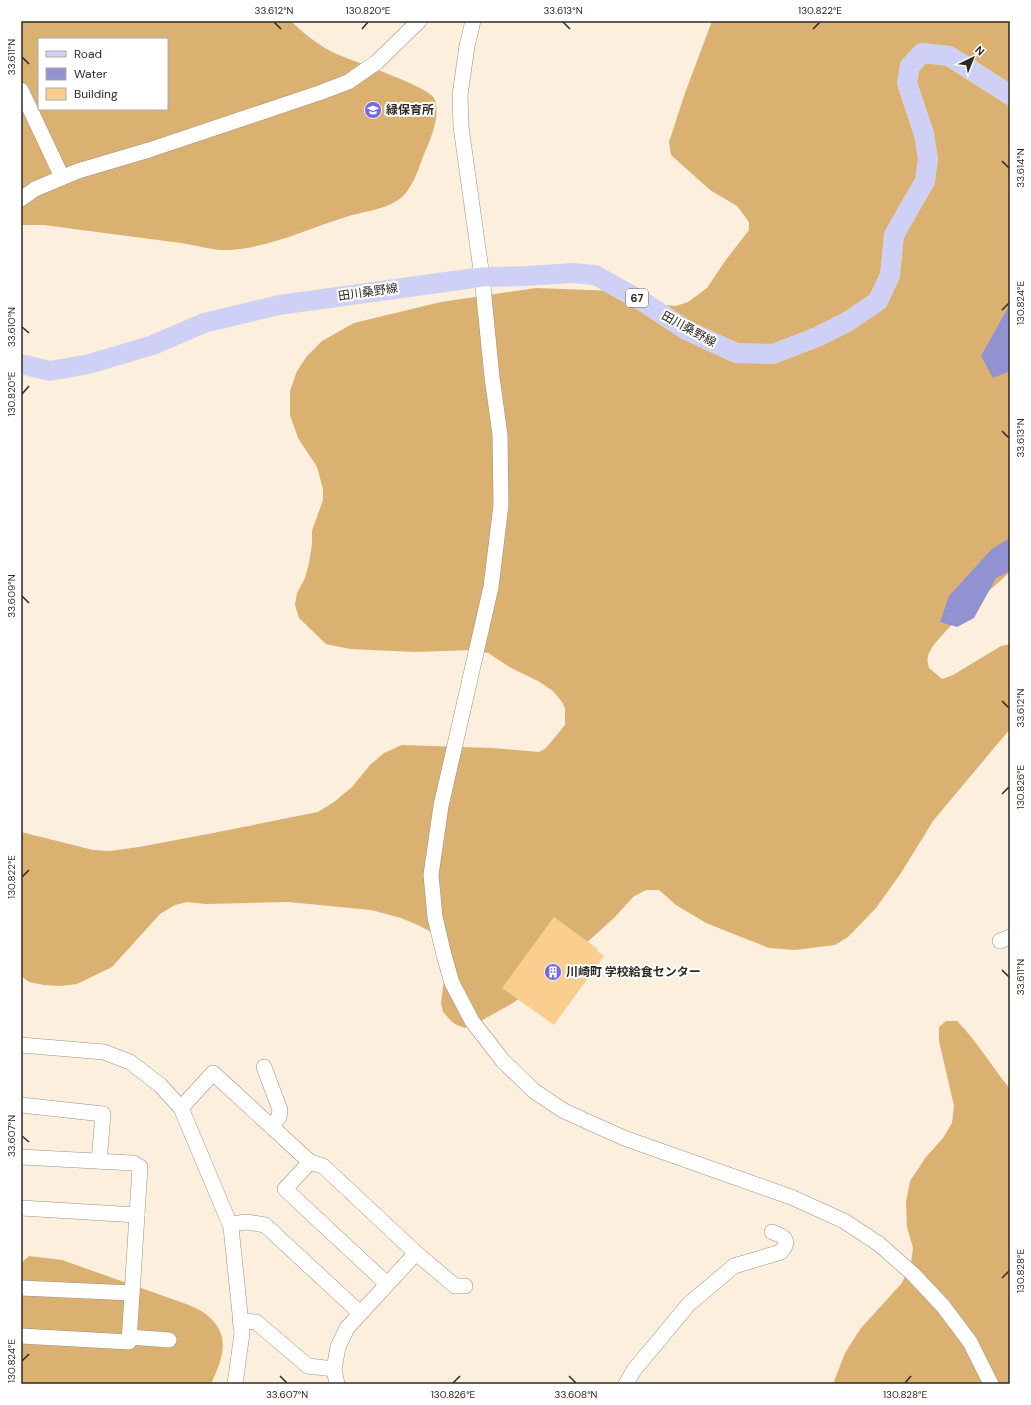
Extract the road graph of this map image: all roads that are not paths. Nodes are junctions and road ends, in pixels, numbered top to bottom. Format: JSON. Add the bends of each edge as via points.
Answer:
{"nodes":[{"id":1,"x":419,"y":21,"type":"edge"},
{"id":2,"x":473,"y":21,"type":"edge"},
{"id":3,"x":21,"y":90,"type":"edge"},
{"id":4,"x":1010,"y":95,"type":"edge"},
{"id":5,"x":62,"y":177,"type":"junction"},
{"id":6,"x":21,"y":199,"type":"edge"},
{"id":7,"x":482,"y":276,"type":"junction"},
{"id":8,"x":21,"y":364,"type":"edge"},
{"id":9,"x":21,"y":1045,"type":"edge"},
{"id":10,"x":264,"y":1067,"type":"dead end"},
{"id":11,"x":21,"y":1105,"type":"edge"},
{"id":12,"x":181,"y":1108,"type":"junction"},
{"id":13,"x":272,"y":1127,"type":"junction"},
{"id":14,"x":21,"y":1156,"type":"edge"},
{"id":15,"x":99,"y":1161,"type":"junction"},
{"id":16,"x":310,"y":1162,"type":"junction"},
{"id":17,"x":21,"y":1208,"type":"edge"},
{"id":18,"x":137,"y":1215,"type":"junction"},
{"id":19,"x":230,"y":1224,"type":"junction"},
{"id":20,"x":772,"y":1232,"type":"dead end"},
{"id":21,"x":416,"y":1252,"type":"junction"},
{"id":22,"x":386,"y":1284,"type":"junction"},
{"id":23,"x":465,"y":1286,"type":"dead end"},
{"id":24,"x":21,"y":1288,"type":"edge"},
{"id":25,"x":132,"y":1293,"type":"junction"},
{"id":26,"x":360,"y":1313,"type":"junction"},
{"id":27,"x":240,"y":1321,"type":"junction"},
{"id":28,"x":21,"y":1336,"type":"edge"},
{"id":29,"x":129,"y":1337,"type":"junction"},
{"id":30,"x":169,"y":1340,"type":"dead end"},
{"id":31,"x":334,"y":1369,"type":"junction"},
{"id":32,"x":235,"y":1384,"type":"edge"},
{"id":33,"x":337,"y":1384,"type":"edge"},
{"id":34,"x":626,"y":1384,"type":"edge"},
{"id":35,"x":991,"y":1384,"type":"edge"}],
"edges":[{"from":1,"to":5,"type":"street","via":[[377,62],[348,82],[319,94]]},
{"from":2,"to":7,"type":"street","via":[[460,102],[461,127]]},
{"from":3,"to":5,"type":"street"},
{"from":4,"to":7,"type":"main road","name":"田川桑野線","number":"67","via":[[949,56],[922,53],[910,66],[907,83],[924,134],[928,159],[925,181],[894,235],[890,275],[878,301],[847,322],[773,354],[736,353],[686,330],[596,275],[572,273]]},
{"from":5,"to":6,"type":"street"},
{"from":7,"to":8,"type":"main road","name":"田川桑野線","number":"67","via":[[279,305],[204,323],[153,345],[89,364],[50,371]]},
{"from":7,"to":35,"type":"street","via":[[500,435],[501,505],[490,587],[441,806],[431,874],[435,917],[452,983],[472,1021],[503,1061],[534,1091],[564,1111],[624,1138],[791,1197],[844,1222],[879,1244],[913,1274],[943,1306],[970,1342]]},
{"from":9,"to":12,"type":"street","via":[[104,1052],[130,1062],[160,1085]]},
{"from":10,"to":13,"type":"street","via":[[280,1110],[279,1118]]},
{"from":11,"to":15,"type":"street","via":[[103,1114]]},
{"from":12,"to":13,"type":"street","via":[[213,1073]]},
{"from":12,"to":19,"type":"street"},
{"from":13,"to":16,"type":"street"},
{"from":14,"to":15,"type":"street"},
{"from":15,"to":18,"type":"street","via":[[133,1163],[140,1167]]},
{"from":16,"to":21,"type":"street","via":[[323,1166]]},
{"from":16,"to":22,"type":"street","via":[[285,1189]]},
{"from":17,"to":18,"type":"street"},
{"from":18,"to":25,"type":"street"},
{"from":19,"to":26,"type":"street","via":[[247,1222],[265,1225]]},
{"from":19,"to":27,"type":"street"},
{"from":20,"to":34,"type":"street","via":[[782,1235],[786,1240],[781,1252],[734,1266],[689,1304],[634,1370]]},
{"from":21,"to":22,"type":"street"},
{"from":21,"to":23,"type":"street","via":[[455,1286]]},
{"from":22,"to":26,"type":"street"},
{"from":24,"to":25,"type":"street"},
{"from":25,"to":29,"type":"street"},
{"from":26,"to":31,"type":"street","via":[[344,1334],[338,1347]]},
{"from":27,"to":31,"type":"street","via":[[256,1322],[308,1366]]},
{"from":27,"to":32,"type":"street","via":[[242,1333]]},
{"from":28,"to":29,"type":"street","via":[[129,1342]]},
{"from":29,"to":30,"type":"street"},
{"from":31,"to":33,"type":"street"}]}
